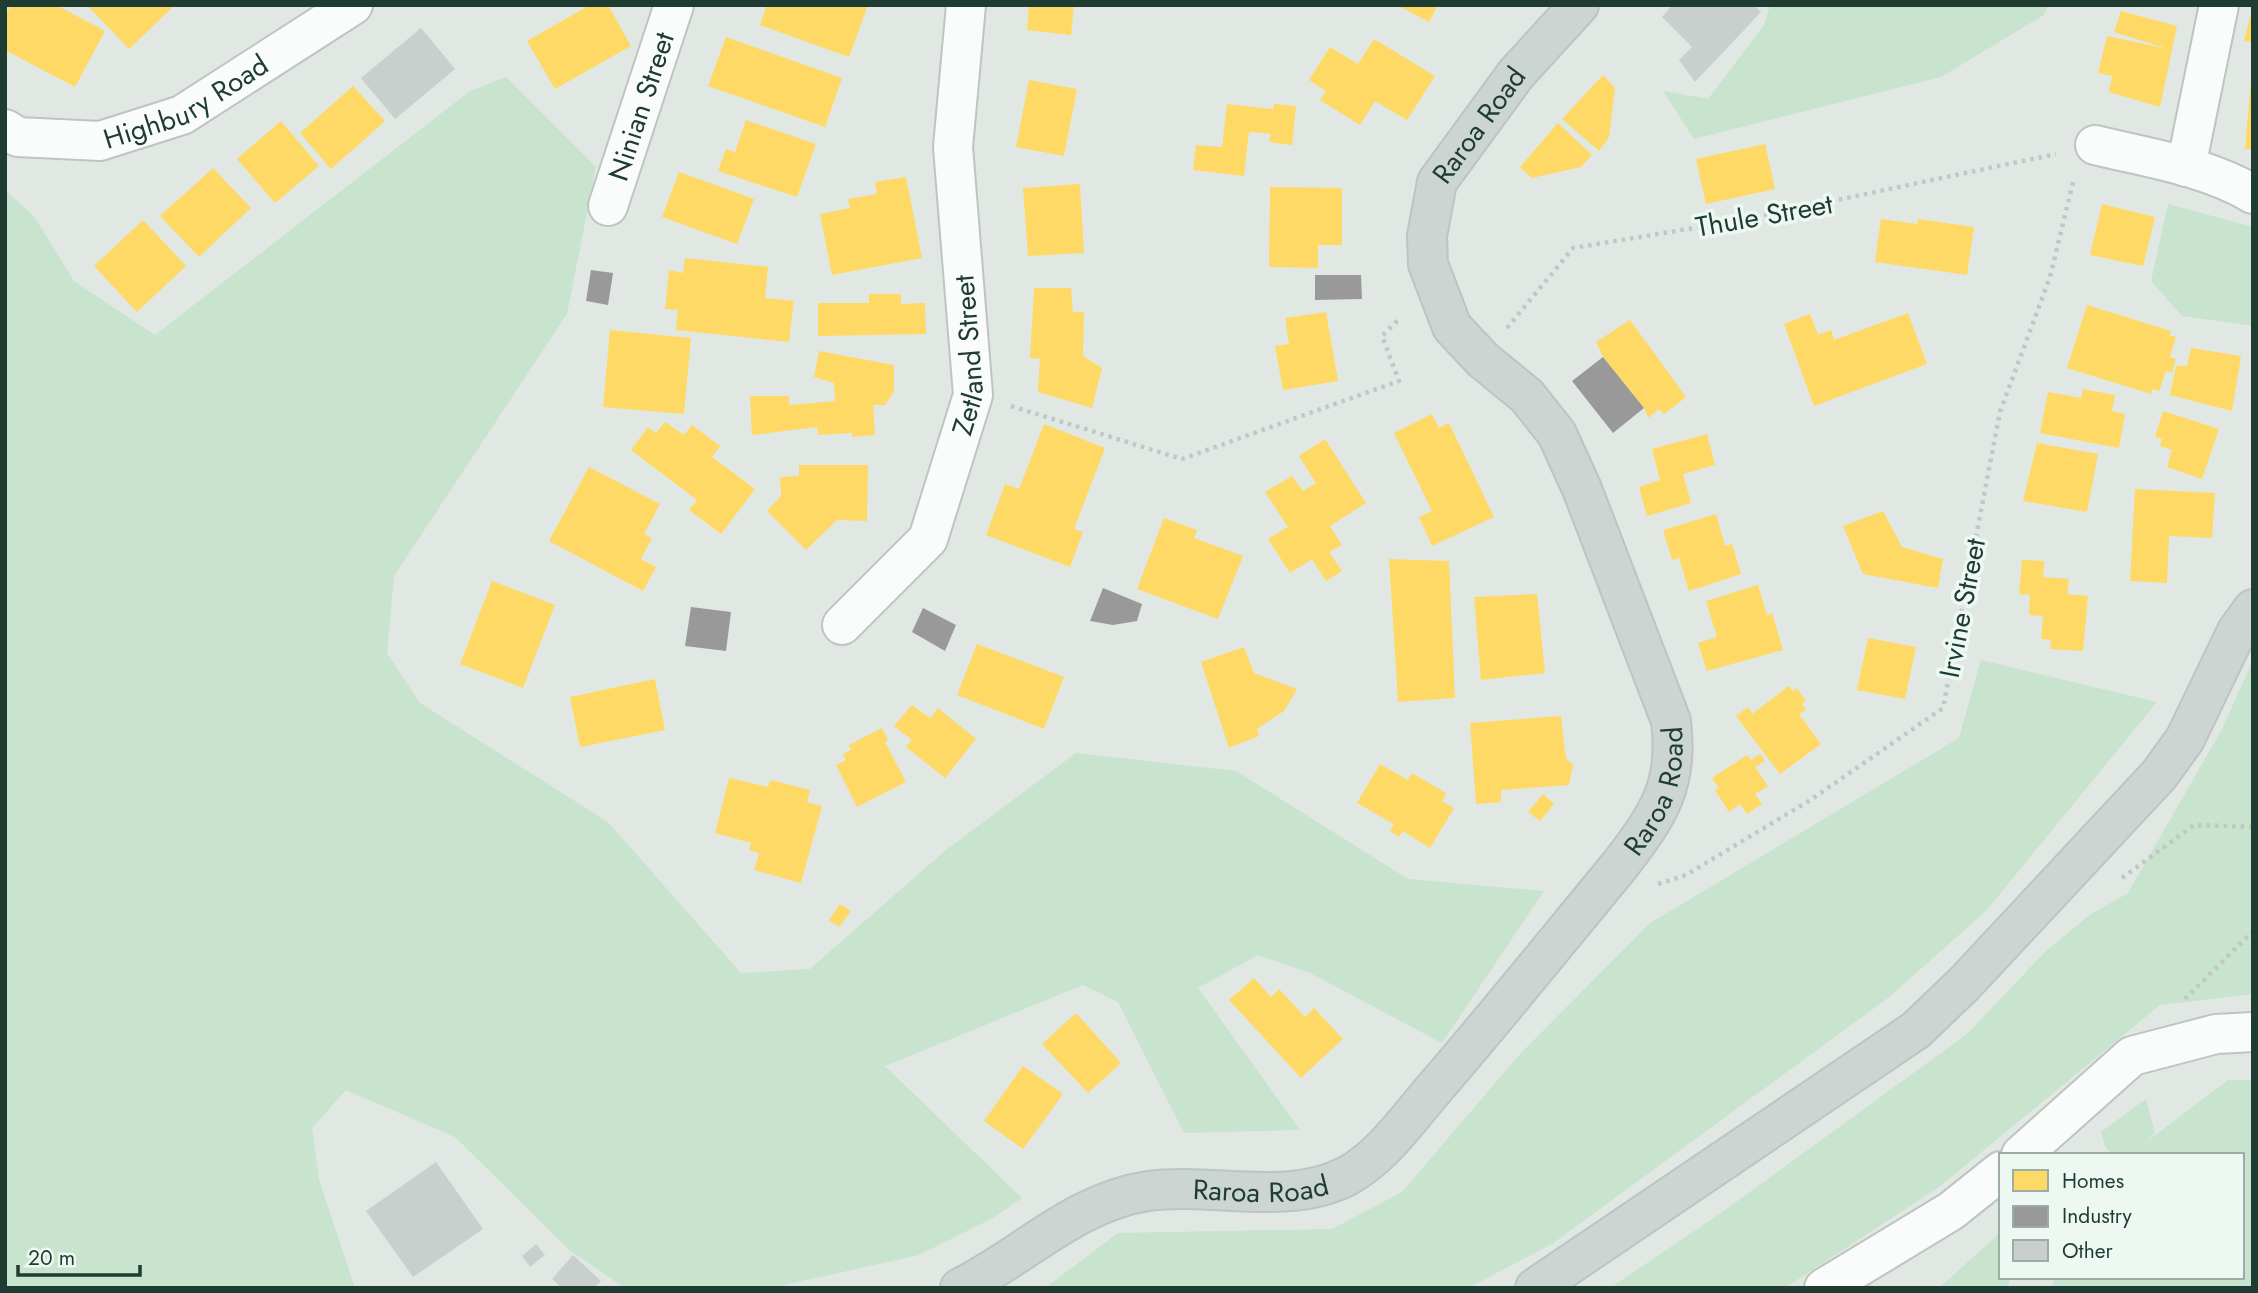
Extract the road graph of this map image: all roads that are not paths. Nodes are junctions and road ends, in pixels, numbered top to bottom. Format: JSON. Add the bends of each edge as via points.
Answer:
{"nodes":[{"id":1,"x":353,"y":5,"type":"edge"},
{"id":2,"x":674,"y":5,"type":"edge"},
{"id":3,"x":966,"y":5,"type":"edge"},
{"id":4,"x":1579,"y":5,"type":"edge"},
{"id":5,"x":2219,"y":5,"type":"edge"},
{"id":6,"x":5,"y":129,"type":"edge"},
{"id":7,"x":2095,"y":145,"type":"road end"},
{"id":8,"x":2186,"y":167,"type":"junction"},
{"id":9,"x":2253,"y":194,"type":"edge"},
{"id":10,"x":608,"y":205,"type":"dead end"},
{"id":11,"x":2253,"y":609,"type":"edge"},
{"id":12,"x":842,"y":625,"type":"dead end"},
{"id":13,"x":2253,"y":1032,"type":"edge"},
{"id":14,"x":2023,"y":1153,"type":"edge"},
{"id":15,"x":1999,"y":1173,"type":"edge"},
{"id":16,"x":960,"y":1288,"type":"edge"},
{"id":17,"x":1535,"y":1288,"type":"edge"},
{"id":18,"x":1824,"y":1288,"type":"edge"}],
"edges":[{"from":1,"to":6,"type":"street","name":"Highbury Road","via":[[182,115],[100,141],[18,137]]},
{"from":2,"to":10,"type":"street","name":"Ninian Street"},
{"from":3,"to":12,"type":"street","name":"Zetland Street","via":[[953,147],[973,395],[928,539]]},
{"from":4,"to":16,"type":"main road","name":"Raroa Road","via":[[1516,74],[1437,182],[1427,236],[1428,264],[1452,327],[1527,396],[1557,434],[1582,489],[1671,721],[1675,753],[1667,794],[1620,865],[1388,1143],[1349,1175],[1305,1189],[1180,1190],[1096,1205]]},
{"from":5,"to":8,"type":"street"},
{"from":7,"to":8,"type":"street"},
{"from":8,"to":9,"type":"street"},
{"from":11,"to":17,"type":"main road","via":[[2237,631],[2185,739],[2159,775],[1916,1030]]},
{"from":13,"to":14,"type":"street","via":[[2216,1034],[2133,1056]]},
{"from":15,"to":18,"type":"street","via":[[1951,1211]]}]}
